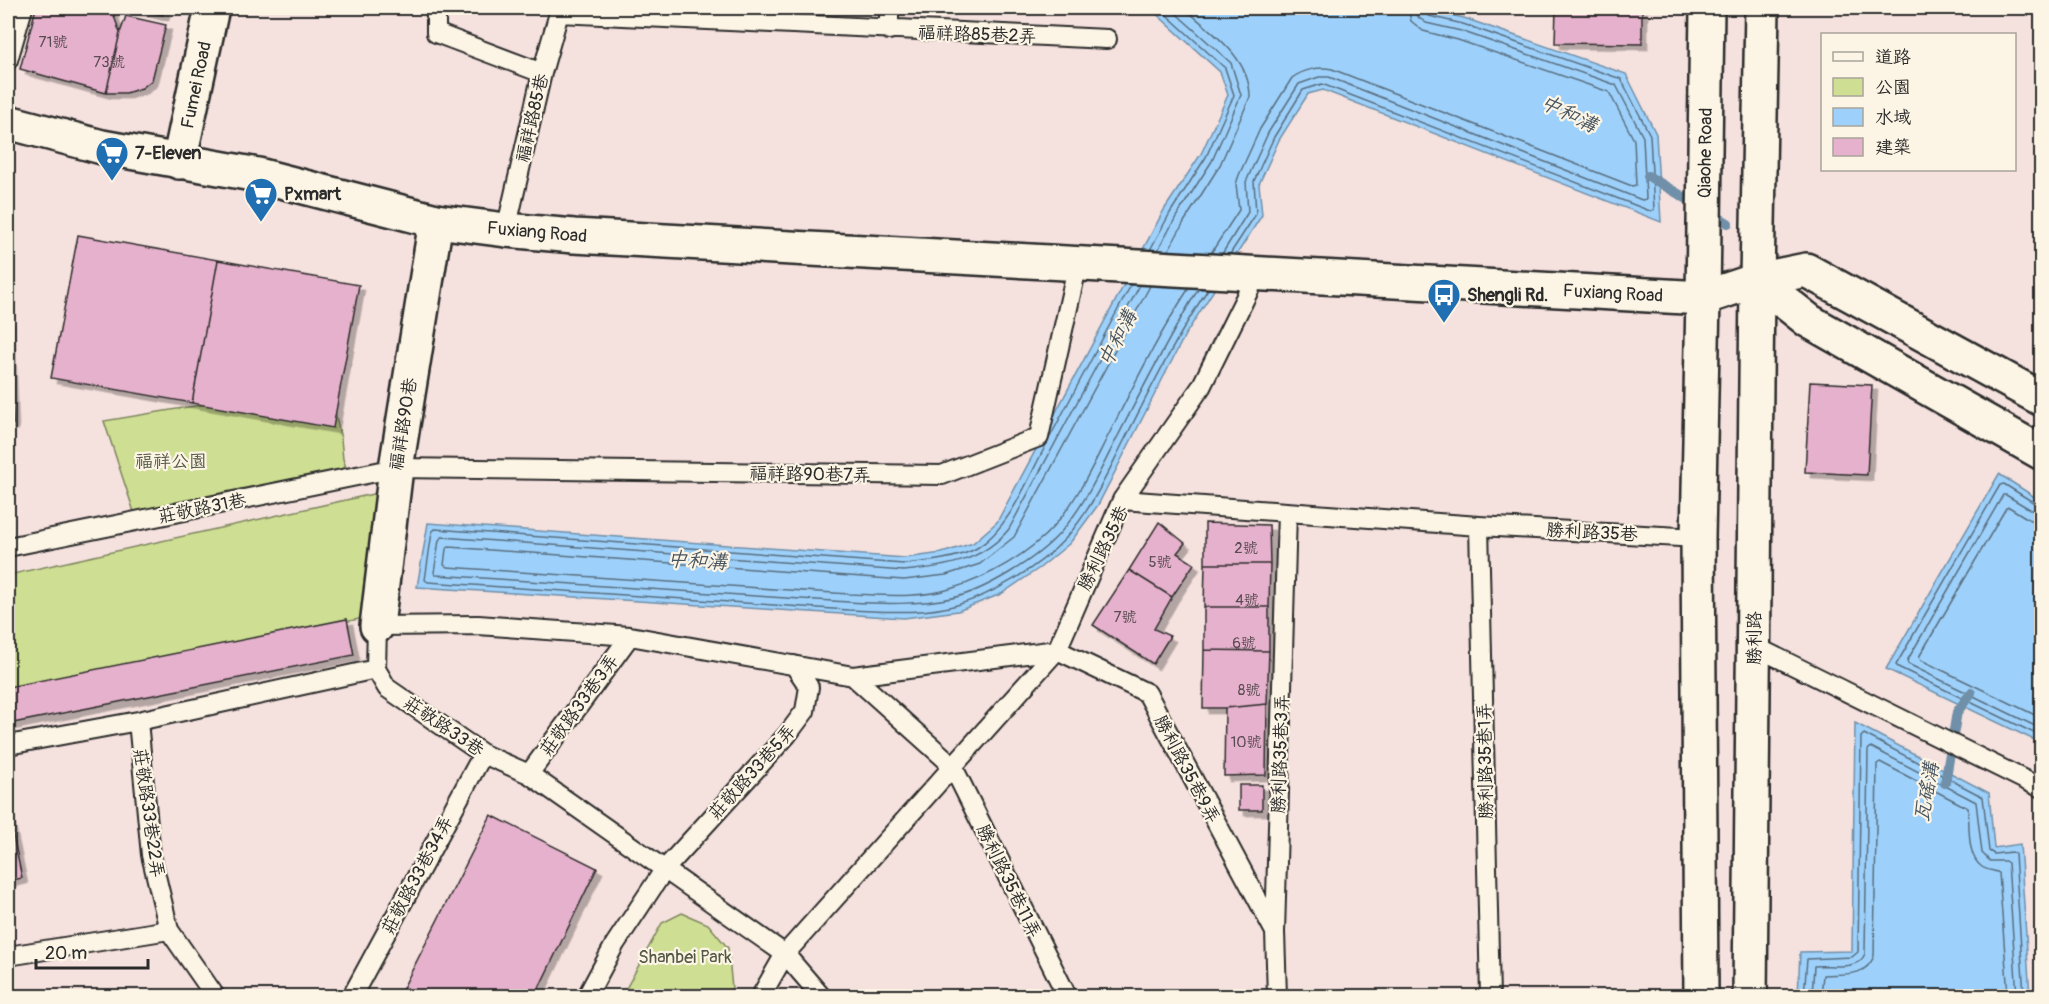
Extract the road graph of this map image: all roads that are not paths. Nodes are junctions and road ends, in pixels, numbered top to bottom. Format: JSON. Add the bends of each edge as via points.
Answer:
{"nodes":[{"id":1,"x":23,"y":8,"type":"edge"},
{"id":2,"x":213,"y":8,"type":"edge"},
{"id":3,"x":436,"y":8,"type":"edge"},
{"id":4,"x":889,"y":8,"type":"edge"},
{"id":5,"x":1707,"y":8,"type":"edge"},
{"id":6,"x":1762,"y":8,"type":"edge"},
{"id":7,"x":559,"y":10,"type":"edge"},
{"id":8,"x":889,"y":30,"type":"junction"},
{"id":9,"x":1107,"y":39,"type":"dead end"},
{"id":10,"x":8,"y":60,"type":"edge"},
{"id":11,"x":542,"y":73,"type":"junction"},
{"id":12,"x":8,"y":122,"type":"edge"},
{"id":13,"x":179,"y":162,"type":"junction"},
{"id":14,"x":436,"y":221,"type":"junction"},
{"id":15,"x":506,"y":230,"type":"junction"},
{"id":16,"x":1078,"y":263,"type":"junction"},
{"id":17,"x":1257,"y":274,"type":"junction"},
{"id":18,"x":1756,"y":280,"type":"junction"},
{"id":19,"x":1703,"y":298,"type":"junction"},
{"id":20,"x":2042,"y":399,"type":"edge"},
{"id":21,"x":2042,"y":453,"type":"edge"},
{"id":22,"x":396,"y":468,"type":"junction"},
{"id":23,"x":1122,"y":500,"type":"junction"},
{"id":24,"x":1287,"y":512,"type":"junction"},
{"id":25,"x":1479,"y":526,"type":"junction"},
{"id":26,"x":1698,"y":538,"type":"junction"},
{"id":27,"x":8,"y":547,"type":"edge"},
{"id":28,"x":377,"y":626,"type":"junction"},
{"id":29,"x":630,"y":636,"type":"junction"},
{"id":30,"x":1754,"y":646,"type":"junction"},
{"id":31,"x":1056,"y":650,"type":"junction"},
{"id":32,"x":794,"y":664,"type":"junction"},
{"id":33,"x":376,"y":669,"type":"junction"},
{"id":34,"x":853,"y":676,"type":"junction"},
{"id":35,"x":138,"y":721,"type":"junction"},
{"id":36,"x":8,"y":745,"type":"edge"},
{"id":37,"x":483,"y":754,"type":"junction"},
{"id":38,"x":952,"y":765,"type":"junction"},
{"id":39,"x":529,"y":774,"type":"junction"},
{"id":40,"x":2042,"y":788,"type":"edge"},
{"id":41,"x":664,"y":870,"type":"junction"},
{"id":42,"x":169,"y":930,"type":"junction"},
{"id":43,"x":1275,"y":932,"type":"junction"},
{"id":44,"x":785,"y":954,"type":"junction"},
{"id":45,"x":8,"y":956,"type":"edge"},
{"id":46,"x":215,"y":996,"type":"edge"},
{"id":47,"x":352,"y":996,"type":"edge"},
{"id":48,"x":587,"y":996,"type":"edge"},
{"id":49,"x":761,"y":996,"type":"edge"},
{"id":50,"x":821,"y":996,"type":"edge"},
{"id":51,"x":1067,"y":996,"type":"edge"},
{"id":52,"x":1277,"y":996,"type":"edge"},
{"id":53,"x":1490,"y":996,"type":"edge"},
{"id":54,"x":1701,"y":996,"type":"edge"},
{"id":55,"x":1750,"y":996,"type":"edge"}],
"edges":[{"from":1,"to":10,"type":"lane"},
{"from":2,"to":13,"type":"street","name":"Fumei Road"},
{"from":3,"to":11,"type":"lane","via":[[436,33]]},
{"from":4,"to":8,"type":"lane"},
{"from":5,"to":19,"type":"street","name":"Qiaohe Road"},
{"from":6,"to":18,"type":"street"},
{"from":7,"to":8,"type":"lane","name":"福祥路85巷2弄"},
{"from":7,"to":11,"type":"lane","name":"福祥路85巷"},
{"from":8,"to":9,"type":"lane","name":"福祥路85巷2弄"},
{"from":11,"to":15,"type":"lane","name":"福祥路85巷"},
{"from":12,"to":13,"type":"street","name":"Fuxiang Road"},
{"from":13,"to":14,"type":"street","name":"Fuxiang Road","via":[[258,175]]},
{"from":14,"to":15,"type":"street","name":"Fuxiang Road"},
{"from":14,"to":22,"type":"street","name":"福祥路90巷"},
{"from":15,"to":16,"type":"street","name":"Fuxiang Road"},
{"from":16,"to":17,"type":"street","name":"Fuxiang Road"},
{"from":16,"to":22,"type":"lane","name":"福祥路90巷7弄","via":[[1040,436],[942,476]]},
{"from":17,"to":19,"type":"street","name":"Fuxiang Road"},
{"from":17,"to":23,"type":"lane","via":[[1201,387]]},
{"from":18,"to":19,"type":"street","name":"Fuxiang Road"},
{"from":18,"to":20,"type":"street","name":"Fuxiang Road","via":[[1806,270]]},
{"from":18,"to":21,"type":"street","via":[[1809,321]]},
{"from":18,"to":30,"type":"street","name":"勝利路"},
{"from":19,"to":26,"type":"street"},
{"from":22,"to":27,"type":"lane","name":"莊敬路31巷"},
{"from":22,"to":28,"type":"street","name":"福祥路90巷"},
{"from":23,"to":24,"type":"lane","name":"勝利路35巷"},
{"from":23,"to":31,"type":"lane","name":"勝利路35巷"},
{"from":24,"to":25,"type":"lane","name":"勝利路35巷"},
{"from":24,"to":43,"type":"lane","name":"勝利路35巷3弄"},
{"from":25,"to":26,"type":"lane","name":"勝利路35巷"},
{"from":25,"to":53,"type":"lane","name":"勝利路35巷1弄"},
{"from":26,"to":54,"type":"street"},
{"from":28,"to":29,"type":"lane","via":[[478,625]]},
{"from":28,"to":33,"type":"lane"},
{"from":29,"to":32,"type":"lane"},
{"from":29,"to":39,"type":"lane","name":"莊敬路33巷3弄"},
{"from":30,"to":40,"type":"lane"},
{"from":30,"to":55,"type":"street","name":"勝利路"},
{"from":31,"to":34,"type":"lane"},
{"from":31,"to":38,"type":"lane","name":"勝利路35巷"},
{"from":31,"to":43,"type":"lane","name":"勝利路35巷9弄","via":[[1147,693]]},
{"from":32,"to":34,"type":"lane"},
{"from":32,"to":41,"type":"lane","name":"莊敬路33巷5弄","via":[[809,687],[805,711]]},
{"from":33,"to":35,"type":"lane"},
{"from":33,"to":37,"type":"lane","name":"莊敬路33巷","via":[[387,688]]},
{"from":34,"to":38,"type":"lane"},
{"from":35,"to":36,"type":"lane"},
{"from":35,"to":42,"type":"lane","name":"莊敬路33巷22弄","via":[[151,855]]},
{"from":37,"to":39,"type":"lane","name":"莊敬路33巷"},
{"from":37,"to":47,"type":"lane","name":"莊敬路33巷34弄"},
{"from":38,"to":44,"type":"lane","name":"勝利路35巷"},
{"from":38,"to":51,"type":"lane","name":"勝利路35巷11弄"},
{"from":39,"to":41,"type":"lane","name":"莊敬路33巷"},
{"from":41,"to":44,"type":"lane","name":"莊敬路33巷"},
{"from":41,"to":48,"type":"lane","name":"莊敬路33巷5弄","via":[[615,944]]},
{"from":42,"to":45,"type":"lane"},
{"from":42,"to":46,"type":"lane","name":"莊敬路33巷22弄"},
{"from":43,"to":52,"type":"lane","name":"勝利路35巷3弄"},
{"from":44,"to":49,"type":"lane","name":"勝利路35巷"},
{"from":44,"to":50,"type":"lane","name":"莊敬路33巷"}]}
